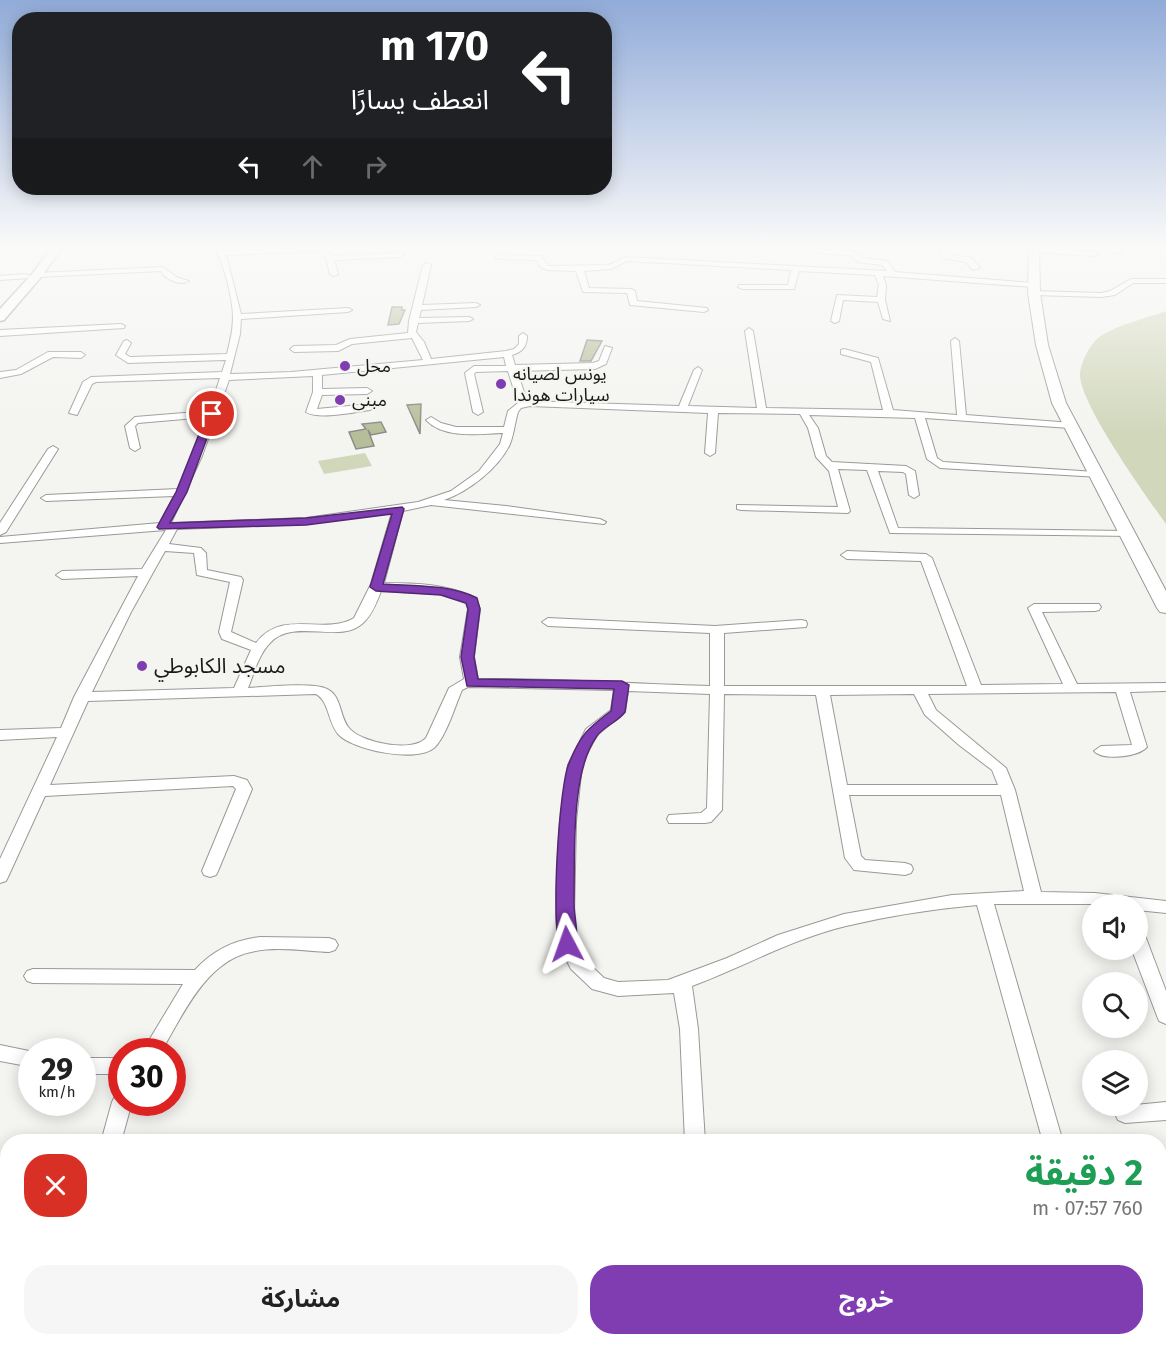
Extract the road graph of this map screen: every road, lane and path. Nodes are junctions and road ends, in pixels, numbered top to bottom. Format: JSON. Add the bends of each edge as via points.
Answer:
{"nodes":[{"id":1,"x":235,"y":308,"type":"edge"},
{"id":2,"x":417,"y":308,"type":"joint"},
{"id":3,"x":422,"y":308,"type":"edge"},
{"id":4,"x":681,"y":308,"type":"edge"},
{"id":5,"x":838,"y":308,"type":"edge"},
{"id":6,"x":883,"y":308,"type":"edge"},
{"id":7,"x":1036,"y":308,"type":"edge"},
{"id":8,"x":348,"y":310,"type":"dead end"},
{"id":9,"x":704,"y":310,"type":"dead end"},
{"id":10,"x":237,"y":317,"type":"junction"},
{"id":11,"x":470,"y":319,"type":"dead end"},
{"id":12,"x":887,"y":319,"type":"dead end"},
{"id":13,"x":413,"y":321,"type":"junction"},
{"id":14,"x":835,"y":321,"type":"dead end"},
{"id":15,"x":121,"y":326,"type":"dead end"},
{"id":16,"x":749,"y":331,"type":"dead end"},
{"id":17,"x":0,"y":333,"type":"edge"},
{"id":18,"x":414,"y":335,"type":"junction"},
{"id":19,"x":523,"y":336,"type":"dead end"},
{"id":20,"x":955,"y":341,"type":"dead end"},
{"id":21,"x":127,"y":343,"type":"dead end"},
{"id":22,"x":608,"y":348,"type":"dead end"},
{"id":23,"x":294,"y":349,"type":"dead end"},
{"id":24,"x":844,"y":352,"type":"dead end"},
{"id":25,"x":507,"y":354,"type":"junction"},
{"id":26,"x":81,"y":355,"type":"dead end"},
{"id":27,"x":231,"y":357,"type":"junction"},
{"id":28,"x":428,"y":362,"type":"junction"},
{"id":29,"x":512,"y":367,"type":"junction"},
{"id":30,"x":698,"y":370,"type":"dead end"},
{"id":31,"x":317,"y":372,"type":"junction"},
{"id":32,"x":0,"y":375,"type":"edge"},
{"id":33,"x":225,"y":376,"type":"junction"},
{"id":34,"x":318,"y":392,"type":"junction"},
{"id":35,"x":367,"y":392,"type":"dead end"},
{"id":36,"x":523,"y":404,"type":"junction"},
{"id":37,"x":1060,"y":406,"type":"junction"},
{"id":38,"x":370,"y":407,"type":"dead end"},
{"id":39,"x":682,"y":409,"type":"junction"},
{"id":40,"x":713,"y":410,"type":"junction"},
{"id":41,"x":762,"y":411,"type":"junction"},
{"id":42,"x":74,"y":412,"type":"dead end"},
{"id":43,"x":478,"y":412,"type":"dead end"},
{"id":44,"x":803,"y":412,"type":"junction"},
{"id":45,"x":890,"y":413,"type":"junction"},
{"id":46,"x":212,"y":414,"type":"junction"},
{"id":47,"x":919,"y":415,"type":"junction"},
{"id":48,"x":962,"y":419,"type":"junction"},
{"id":49,"x":431,"y":420,"type":"dead end"},
{"id":50,"x":1021,"y":423,"type":"junction"},
{"id":51,"x":1070,"y":425,"type":"junction"},
{"id":52,"x":509,"y":430,"type":"junction"},
{"id":53,"x":135,"y":448,"type":"dead end"},
{"id":54,"x":53,"y":449,"type":"dead end"},
{"id":55,"x":710,"y":453,"type":"dead end"},
{"id":56,"x":829,"y":465,"type":"junction"},
{"id":57,"x":872,"y":467,"type":"junction"},
{"id":58,"x":1096,"y":475,"type":"junction"},
{"id":59,"x":181,"y":492,"type":"junction"},
{"id":60,"x":914,"y":495,"type":"dead end"},
{"id":61,"x":46,"y":498,"type":"dead end"},
{"id":62,"x":430,"y":502,"type":"junction"},
{"id":63,"x":741,"y":507,"type":"dead end"},
{"id":64,"x":398,"y":509,"type":"junction"},
{"id":65,"x":600,"y":522,"type":"dead end"},
{"id":66,"x":168,"y":527,"type":"junction"},
{"id":67,"x":0,"y":532,"type":"edge"},
{"id":68,"x":1128,"y":534,"type":"junction"},
{"id":69,"x":0,"y":540,"type":"edge"},
{"id":70,"x":161,"y":547,"type":"junction"},
{"id":71,"x":847,"y":555,"type":"dead end"},
{"id":72,"x":146,"y":572,"type":"junction"},
{"id":73,"x":62,"y":575,"type":"dead end"},
{"id":74,"x":376,"y":587,"type":"junction"},
{"id":75,"x":1095,"y":607,"type":"dead end"},
{"id":76,"x":1166,"y":608,"type":"edge"},
{"id":77,"x":548,"y":622,"type":"dead end"},
{"id":78,"x":801,"y":624,"type":"dead end"},
{"id":79,"x":716,"y":630,"type":"junction"},
{"id":80,"x":260,"y":649,"type":"junction"},
{"id":81,"x":472,"y":683,"type":"junction"},
{"id":82,"x":622,"y":685,"type":"junction"},
{"id":83,"x":1166,"y":687,"type":"edge"},
{"id":84,"x":1072,"y":688,"type":"junction"},
{"id":85,"x":1122,"y":688,"type":"junction"},
{"id":86,"x":975,"y":689,"type":"junction"},
{"id":87,"x":717,"y":690,"type":"junction"},
{"id":88,"x":822,"y":691,"type":"junction"},
{"id":89,"x":919,"y":691,"type":"junction"},
{"id":90,"x":239,"y":692,"type":"junction"},
{"id":91,"x":81,"y":698,"type":"junction"},
{"id":92,"x":65,"y":732,"type":"junction"},
{"id":93,"x":0,"y":735,"type":"edge"},
{"id":94,"x":1101,"y":752,"type":"dead end"},
{"id":95,"x":840,"y":790,"type":"junction"},
{"id":96,"x":1007,"y":790,"type":"junction"},
{"id":97,"x":40,"y":791,"type":"junction"},
{"id":98,"x":675,"y":819,"type":"dead end"},
{"id":99,"x":905,"y":869,"type":"dead end"},
{"id":100,"x":210,"y":871,"type":"dead end"},
{"id":101,"x":0,"y":877,"type":"edge"},
{"id":102,"x":984,"y":898,"type":"junction"},
{"id":103,"x":1034,"y":898,"type":"junction"},
{"id":104,"x":1082,"y":901,"type":"edge"},
{"id":105,"x":1148,"y":905,"type":"edge"},
{"id":106,"x":1166,"y":907,"type":"edge"},
{"id":107,"x":329,"y":945,"type":"dead end"},
{"id":108,"x":1145,"y":960,"type":"edge"},
{"id":109,"x":33,"y":976,"type":"dead end"},
{"id":110,"x":199,"y":977,"type":"junction"},
{"id":111,"x":682,"y":983,"type":"junction"},
{"id":112,"x":1166,"y":1016,"type":"edge"},
{"id":113,"x":159,"y":1038,"type":"edge"},
{"id":114,"x":0,"y":1053,"type":"edge"},
{"id":115,"x":18,"y":1056,"type":"edge"},
{"id":116,"x":1166,"y":1111,"type":"edge"},
{"id":117,"x":1148,"y":1112,"type":"edge"},
{"id":118,"x":118,"y":1116,"type":"edge"},
{"id":119,"x":113,"y":1134,"type":"edge"},
{"id":120,"x":695,"y":1134,"type":"edge"},
{"id":121,"x":1051,"y":1134,"type":"edge"}],
"edges":[{"from":1,"to":10,"type":"street"},
{"from":2,"to":3,"type":"street"},
{"from":2,"to":13,"type":"street"},
{"from":4,"to":9,"type":"street"},
{"from":5,"to":14,"type":"street"},
{"from":6,"to":12,"type":"street"},
{"from":7,"to":37,"type":"main road","via":[[1042,345]]},
{"from":8,"to":10,"type":"street"},
{"from":10,"to":27,"type":"street"},
{"from":11,"to":13,"type":"street"},
{"from":13,"to":18,"type":"street"},
{"from":15,"to":17,"type":"street"},
{"from":16,"to":41,"type":"street"},
{"from":18,"to":23,"type":"street","via":[[351,342],[338,348]]},
{"from":18,"to":28,"type":"street"},
{"from":19,"to":25,"type":"street","via":[[524,344]]},
{"from":20,"to":48,"type":"street"},
{"from":21,"to":27,"type":"street","via":[[120,357],[128,360]]},
{"from":22,"to":29,"type":"street","via":[[603,362],[595,366]]},
{"from":24,"to":45,"type":"street","via":[[874,360]]},
{"from":25,"to":28,"type":"street"},
{"from":25,"to":29,"type":"street"},
{"from":26,"to":32,"type":"street","via":[[51,354],[18,372]]},
{"from":27,"to":33,"type":"street"},
{"from":28,"to":31,"type":"street"},
{"from":29,"to":36,"type":"street"},
{"from":29,"to":43,"type":"street","via":[[479,368],[469,373]]},
{"from":30,"to":39,"type":"street"},
{"from":31,"to":33,"type":"street"},
{"from":31,"to":34,"type":"street"},
{"from":33,"to":42,"type":"street","via":[[94,379],[88,382]]},
{"from":33,"to":46,"type":"street"},
{"from":34,"to":35,"type":"street"},
{"from":34,"to":38,"type":"street","via":[[312,412]]},
{"from":36,"to":39,"type":"street"},
{"from":36,"to":52,"type":"street","via":[[513,411]]},
{"from":37,"to":50,"type":"street","via":[[1043,418]]},
{"from":37,"to":51,"type":"main road"},
{"from":39,"to":40,"type":"street"},
{"from":40,"to":41,"type":"street"},
{"from":40,"to":55,"type":"street"},
{"from":41,"to":44,"type":"street"},
{"from":44,"to":45,"type":"street"},
{"from":44,"to":56,"type":"street","via":[[813,428],[821,457]]},
{"from":45,"to":47,"type":"street"},
{"from":46,"to":53,"type":"street","via":[[135,420],[130,426]]},
{"from":46,"to":59,"type":"street"},
{"from":47,"to":48,"type":"street"},
{"from":47,"to":58,"type":"street","via":[[932,459],[940,465]]},
{"from":48,"to":50,"type":"street"},
{"from":49,"to":52,"type":"street","via":[[440,428],[452,430]]},
{"from":50,"to":51,"type":"street"},
{"from":51,"to":58,"type":"main road"},
{"from":52,"to":62,"type":"street","via":[[503,449],[483,473],[455,493]]},
{"from":54,"to":67,"type":"street"},
{"from":56,"to":57,"type":"street"},
{"from":56,"to":63,"type":"street","via":[[834,470],[844,511]]},
{"from":57,"to":60,"type":"street","via":[[909,471]]},
{"from":57,"to":68,"type":"street","via":[[894,531]]},
{"from":58,"to":68,"type":"main road"},
{"from":59,"to":61,"type":"street"},
{"from":59,"to":66,"type":"street"},
{"from":62,"to":64,"type":"street"},
{"from":62,"to":65,"type":"street"},
{"from":64,"to":66,"type":"street","via":[[306,521]]},
{"from":64,"to":74,"type":"street"},
{"from":66,"to":69,"type":"street"},
{"from":66,"to":70,"type":"street"},
{"from":68,"to":76,"type":"main road"},
{"from":70,"to":72,"type":"street"},
{"from":70,"to":80,"type":"street","via":[[197,550],[201,572],[237,580],[225,632]]},
{"from":71,"to":86,"type":"street","via":[[926,558]]},
{"from":72,"to":73,"type":"street"},
{"from":72,"to":91,"type":"street"},
{"from":74,"to":80,"type":"street","via":[[356,623],[286,628],[268,637]]},
{"from":74,"to":81,"type":"street","via":[[441,592],[472,601],[467,657]]},
{"from":75,"to":84,"type":"street","via":[[1034,608]]},
{"from":77,"to":79,"type":"street"},
{"from":78,"to":79,"type":"street"},
{"from":79,"to":87,"type":"street"},
{"from":80,"to":90,"type":"street"},
{"from":81,"to":82,"type":"street"},
{"from":81,"to":90,"type":"street","via":[[458,685],[434,741],[415,751],[349,737],[324,692]]},
{"from":82,"to":87,"type":"street"},
{"from":82,"to":111,"type":"street","via":[[618,712],[591,732],[575,765],[568,820],[567,944],[577,964],[598,984],[646,989]]},
{"from":83,"to":85,"type":"street"},
{"from":84,"to":85,"type":"street"},
{"from":84,"to":86,"type":"street"},
{"from":85,"to":94,"type":"street","via":[[1140,747]]},
{"from":86,"to":89,"type":"street"},
{"from":87,"to":88,"type":"street"},
{"from":87,"to":98,"type":"street","via":[[714,810],[705,818]]},
{"from":88,"to":89,"type":"street"},
{"from":88,"to":95,"type":"street"},
{"from":89,"to":96,"type":"street","via":[[930,712],[999,768]]},
{"from":90,"to":91,"type":"street"},
{"from":91,"to":92,"type":"street"},
{"from":92,"to":93,"type":"street"},
{"from":92,"to":97,"type":"street"},
{"from":95,"to":96,"type":"street"},
{"from":95,"to":99,"type":"street","via":[[857,865]]},
{"from":96,"to":103,"type":"street"},
{"from":97,"to":100,"type":"street","via":[[234,781],[242,784],[244,789]]},
{"from":97,"to":101,"type":"street"},
{"from":102,"to":103,"type":"street"},
{"from":102,"to":111,"type":"street","via":[[844,920],[784,940]]},
{"from":102,"to":121,"type":"street"},
{"from":103,"to":104,"type":"street"},
{"from":105,"to":106,"type":"street"},
{"from":107,"to":110,"type":"street","via":[[252,945],[224,956]]},
{"from":108,"to":112,"type":"street"},
{"from":109,"to":110,"type":"street"},
{"from":110,"to":113,"type":"street"},
{"from":111,"to":120,"type":"street","via":[[689,1029]]},
{"from":114,"to":115,"type":"street"},
{"from":116,"to":117,"type":"street"},
{"from":118,"to":119,"type":"street"}]}
